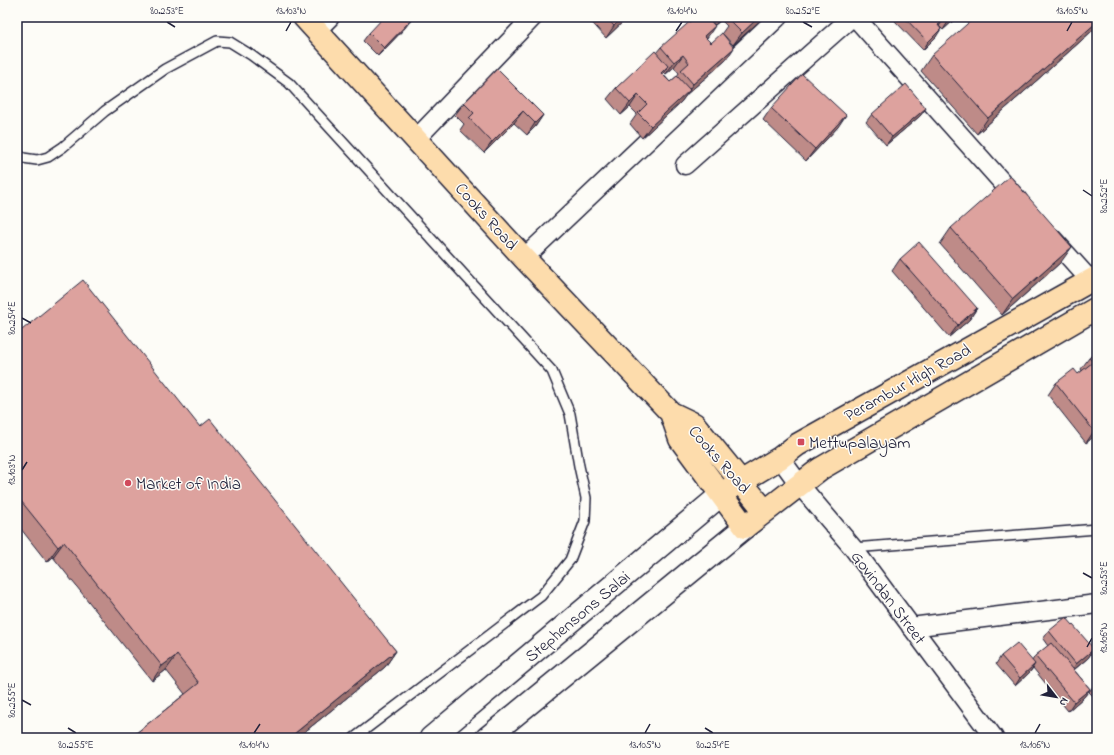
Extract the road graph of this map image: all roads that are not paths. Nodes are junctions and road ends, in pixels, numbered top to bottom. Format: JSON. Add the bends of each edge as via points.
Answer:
{"nodes":[{"id":1,"x":533,"y":17,"type":"edge"},
{"id":2,"x":778,"y":17,"type":"edge"},
{"id":3,"x":852,"y":17,"type":"edge"},
{"id":4,"x":855,"y":17,"type":"edge"},
{"id":5,"x":317,"y":21,"type":"edge"},
{"id":6,"x":416,"y":139,"type":"junction"},
{"id":7,"x":17,"y":152,"type":"edge"},
{"id":8,"x":685,"y":165,"type":"dead end"},
{"id":9,"x":524,"y":258,"type":"junction"},
{"id":10,"x":1093,"y":278,"type":"edge"},
{"id":11,"x":1097,"y":308,"type":"edge"},
{"id":12,"x":671,"y":413,"type":"junction"},
{"id":13,"x":780,"y":458,"type":"junction"},
{"id":14,"x":741,"y":482,"type":"junction"},
{"id":15,"x":799,"y":484,"type":"junction"},
{"id":16,"x":722,"y":494,"type":"junction"},
{"id":17,"x":765,"y":511,"type":"junction"},
{"id":18,"x":745,"y":527,"type":"junction"},
{"id":19,"x":1097,"y":529,"type":"edge"},
{"id":20,"x":853,"y":548,"type":"junction"},
{"id":21,"x":1097,"y":604,"type":"edge"},
{"id":22,"x":911,"y":627,"type":"junction"},
{"id":23,"x":354,"y":738,"type":"edge"},
{"id":24,"x":431,"y":738,"type":"edge"},
{"id":25,"x":487,"y":738,"type":"edge"},
{"id":26,"x":994,"y":738,"type":"edge"}],
"edges":[{"from":1,"to":6,"type":"street"},
{"from":2,"to":9,"type":"street"},
{"from":3,"to":8,"type":"street"},
{"from":4,"to":10,"type":"street","via":[[1036,220]]},
{"from":5,"to":6,"type":"main road","name":"Cooks Road"},
{"from":6,"to":9,"type":"main road","name":"Cooks Road"},
{"from":7,"to":23,"type":"lane","via":[[23,158],[37,160],[48,157],[105,111],[165,68],[217,41],[230,42],[289,83],[552,371],[570,414],[586,498],[585,521],[570,560],[541,596]]},
{"from":9,"to":12,"type":"main road","name":"Cooks Road"},
{"from":10,"to":13,"type":"main road","name":"Perambur High Road","via":[[797,445]]},
{"from":11,"to":15,"type":"main road","name":"Perambur High Road","via":[[820,469]]},
{"from":12,"to":14,"type":"main road","name":"Cooks Road","via":[[694,424]]},
{"from":12,"to":16,"type":"main road","name":"Cooks Road","via":[[680,439]]},
{"from":13,"to":14,"type":"main road","name":"Perambur High Road"},
{"from":13,"to":15,"type":"street","name":"Govindan Street"},
{"from":14,"to":16,"type":"main road","name":"Perambur High Road"},
{"from":14,"to":17,"type":"main road","name":"Cooks Road"},
{"from":15,"to":17,"type":"main road","name":"Perambur High Road"},
{"from":15,"to":20,"type":"street","name":"Govindan Street"},
{"from":16,"to":18,"type":"main road","name":"Cooks Road"},
{"from":16,"to":24,"type":"main road","name":"Stephensons Salai"},
{"from":17,"to":18,"type":"main road","name":"Perambur High Road"},
{"from":18,"to":25,"type":"main road"},
{"from":19,"to":20,"type":"lane"},
{"from":20,"to":22,"type":"street","name":"Govindan Street"},
{"from":21,"to":22,"type":"street"},
{"from":22,"to":26,"type":"street","name":"Govindan Street"}]}
